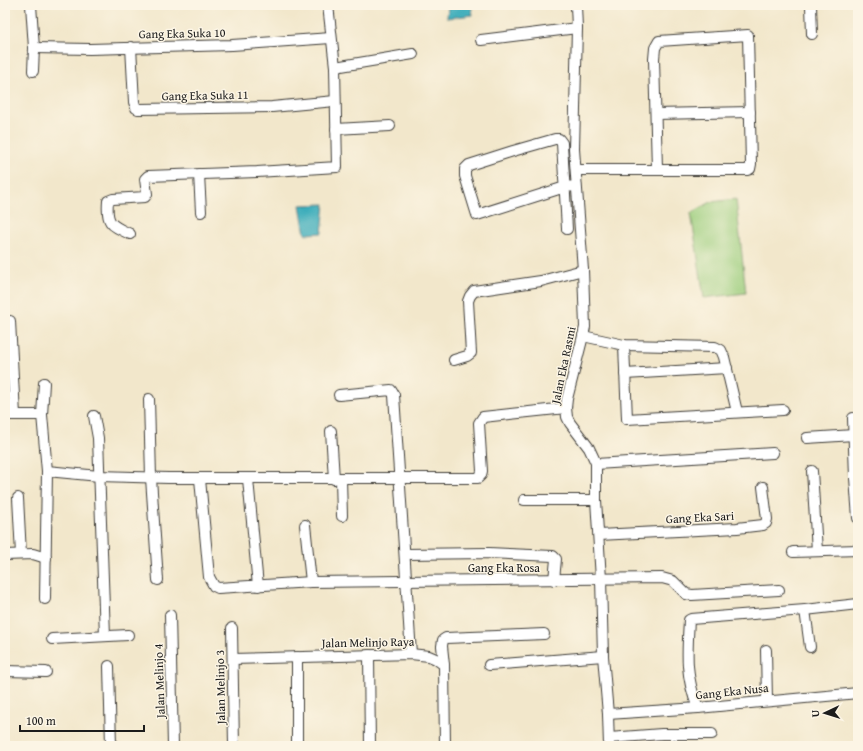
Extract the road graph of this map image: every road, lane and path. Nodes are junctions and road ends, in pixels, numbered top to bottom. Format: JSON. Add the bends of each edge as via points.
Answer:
{"nodes":[{"id":1,"x":31,"y":5,"type":"edge"},
{"id":2,"x":328,"y":5,"type":"edge"},
{"id":3,"x":576,"y":5,"type":"edge"},
{"id":4,"x":810,"y":5,"type":"edge"},
{"id":5,"x":577,"y":28,"type":"junction"},
{"id":6,"x":812,"y":34,"type":"dead end"},
{"id":7,"x":332,"y":38,"type":"junction"},
{"id":8,"x":481,"y":40,"type":"dead end"},
{"id":9,"x":132,"y":47,"type":"junction"},
{"id":10,"x":34,"y":48,"type":"junction"},
{"id":11,"x":413,"y":54,"type":"dead end"},
{"id":12,"x":335,"y":67,"type":"junction"},
{"id":13,"x":33,"y":71,"type":"dead end"},
{"id":14,"x":335,"y":101,"type":"junction"},
{"id":15,"x":750,"y":112,"type":"junction"},
{"id":16,"x":656,"y":114,"type":"junction"},
{"id":17,"x":390,"y":126,"type":"dead end"},
{"id":18,"x":336,"y":129,"type":"junction"},
{"id":19,"x":656,"y":169,"type":"junction"},
{"id":20,"x":576,"y":170,"type":"junction"},
{"id":21,"x":199,"y":174,"type":"junction"},
{"id":22,"x":576,"y":186,"type":"junction"},
{"id":23,"x":566,"y":187,"type":"junction"},
{"id":24,"x":200,"y":212,"type":"dead end"},
{"id":25,"x":567,"y":229,"type":"dead end"},
{"id":26,"x":130,"y":234,"type":"dead end"},
{"id":27,"x":583,"y":270,"type":"junction"},
{"id":28,"x":10,"y":321,"type":"dead end"},
{"id":29,"x":583,"y":336,"type":"junction"},
{"id":30,"x":624,"y":345,"type":"junction"},
{"id":31,"x":454,"y":360,"type":"dead end"},
{"id":32,"x":727,"y":368,"type":"junction"},
{"id":33,"x":625,"y":374,"type":"junction"},
{"id":34,"x":44,"y":383,"type":"dead end"},
{"id":35,"x":339,"y":395,"type":"dead end"},
{"id":36,"x":149,"y":399,"type":"dead end"},
{"id":37,"x":566,"y":408,"type":"junction"},
{"id":38,"x":783,"y":410,"type":"dead end"},
{"id":39,"x":736,"y":412,"type":"junction"},
{"id":40,"x":10,"y":415,"type":"edge"},
{"id":41,"x":42,"y":415,"type":"junction"},
{"id":42,"x":94,"y":416,"type":"dead end"},
{"id":43,"x":854,"y":418,"type":"dead end"},
{"id":44,"x":331,"y":431,"type":"dead end"},
{"id":45,"x":854,"y":435,"type":"junction"},
{"id":46,"x":807,"y":438,"type":"dead end"},
{"id":47,"x":773,"y":453,"type":"dead end"},
{"id":48,"x":596,"y":464,"type":"junction"},
{"id":49,"x":47,"y":471,"type":"junction"},
{"id":50,"x":812,"y":471,"type":"dead end"},
{"id":51,"x":98,"y":476,"type":"junction"},
{"id":52,"x":400,"y":477,"type":"junction"},
{"id":53,"x":151,"y":478,"type":"junction"},
{"id":54,"x":337,"y":478,"type":"junction"},
{"id":55,"x":200,"y":479,"type":"junction"},
{"id":56,"x":248,"y":479,"type":"junction"},
{"id":57,"x":762,"y":487,"type":"dead end"},
{"id":58,"x":18,"y":498,"type":"dead end"},
{"id":59,"x":524,"y":500,"type":"dead end"},
{"id":60,"x":596,"y":500,"type":"junction"},
{"id":61,"x":342,"y":516,"type":"dead end"},
{"id":62,"x":858,"y":518,"type":"edge"},
{"id":63,"x":306,"y":525,"type":"dead end"},
{"id":64,"x":599,"y":535,"type":"junction"},
{"id":65,"x":858,"y":550,"type":"edge"},
{"id":66,"x":817,"y":551,"type":"junction"},
{"id":67,"x":793,"y":552,"type":"dead end"},
{"id":68,"x":21,"y":554,"type":"junction"},
{"id":69,"x":405,"y":554,"type":"junction"},
{"id":70,"x":5,"y":555,"type":"edge"},
{"id":71,"x":46,"y":558,"type":"junction"},
{"id":72,"x":601,"y":579,"type":"junction"},
{"id":73,"x":158,"y":580,"type":"dead end"},
{"id":74,"x":554,"y":580,"type":"junction"},
{"id":75,"x":407,"y":581,"type":"junction"},
{"id":76,"x":311,"y":582,"type":"junction"},
{"id":77,"x":258,"y":586,"type":"junction"},
{"id":78,"x":779,"y":590,"type":"dead end"},
{"id":79,"x":45,"y":599,"type":"dead end"},
{"id":80,"x":858,"y":604,"type":"edge"},
{"id":81,"x":805,"y":610,"type":"junction"},
{"id":82,"x":170,"y":615,"type":"dead end"},
{"id":83,"x":232,"y":628,"type":"dead end"},
{"id":84,"x":544,"y":634,"type":"dead end"},
{"id":85,"x":128,"y":635,"type":"dead end"},
{"id":86,"x":105,"y":636,"type":"junction"},
{"id":87,"x":52,"y":639,"type":"dead end"},
{"id":88,"x":810,"y":647,"type":"dead end"},
{"id":89,"x":766,"y":650,"type":"dead end"},
{"id":90,"x":369,"y":654,"type":"junction"},
{"id":91,"x":411,"y":654,"type":"junction"},
{"id":92,"x":603,"y":656,"type":"junction"},
{"id":93,"x":297,"y":657,"type":"junction"},
{"id":94,"x":233,"y":659,"type":"junction"},
{"id":95,"x":444,"y":664,"type":"junction"},
{"id":96,"x":489,"y":665,"type":"dead end"},
{"id":97,"x":109,"y":666,"type":"dead end"},
{"id":98,"x":5,"y":671,"type":"edge"},
{"id":99,"x":46,"y":672,"type":"dead end"},
{"id":100,"x":858,"y":693,"type":"edge"},
{"id":101,"x":767,"y":701,"type":"junction"},
{"id":102,"x":698,"y":708,"type":"junction"},
{"id":103,"x":608,"y":714,"type":"junction"},
{"id":104,"x":712,"y":734,"type":"dead end"},
{"id":105,"x":609,"y":742,"type":"edge"},
{"id":106,"x":111,"y":746,"type":"edge"},
{"id":107,"x":173,"y":746,"type":"edge"},
{"id":108,"x":234,"y":746,"type":"edge"},
{"id":109,"x":297,"y":746,"type":"edge"},
{"id":110,"x":370,"y":746,"type":"edge"},
{"id":111,"x":445,"y":746,"type":"edge"}],
"edges":[{"from":1,"to":10,"type":"street"},
{"from":2,"to":7,"type":"street"},
{"from":3,"to":5,"type":"street","name":"Jalan Eka Rasmi"},
{"from":4,"to":6,"type":"street"},
{"from":5,"to":8,"type":"street"},
{"from":5,"to":20,"type":"street","name":"Jalan Eka Rasmi","via":[[574,149]]},
{"from":7,"to":9,"type":"street","name":"Gang Eka Suka 10"},
{"from":7,"to":12,"type":"street"},
{"from":9,"to":10,"type":"street","name":"Gang Eka Suka 10"},
{"from":9,"to":14,"type":"street","name":"Gang Eka Suka 11","via":[[134,106],[138,109],[272,107]]},
{"from":10,"to":13,"type":"street"},
{"from":11,"to":12,"type":"street"},
{"from":12,"to":14,"type":"street"},
{"from":14,"to":18,"type":"street"},
{"from":15,"to":16,"type":"street"},
{"from":15,"to":16,"type":"street","via":[[747,34],[658,41],[654,59]]},
{"from":15,"to":19,"type":"street","via":[[751,164],[748,170]]},
{"from":16,"to":19,"type":"street"},
{"from":17,"to":18,"type":"street"},
{"from":18,"to":21,"type":"street","via":[[337,167]]},
{"from":19,"to":20,"type":"street"},
{"from":20,"to":22,"type":"street","name":"Jalan Eka Rasmi"},
{"from":21,"to":24,"type":"street"},
{"from":21,"to":26,"type":"street","via":[[148,176],[145,179],[145,197],[109,200],[110,223]]},
{"from":22,"to":23,"type":"street"},
{"from":22,"to":27,"type":"street","name":"Jalan Eka Rasmi"},
{"from":23,"to":23,"type":"street","via":[[478,215],[465,169],[513,150],[559,139],[562,143]]},
{"from":23,"to":25,"type":"street"},
{"from":27,"to":29,"type":"street","name":"Jalan Eka Rasmi"},
{"from":27,"to":31,"type":"street","via":[[474,291],[468,301],[470,353]]},
{"from":28,"to":40,"type":"street"},
{"from":29,"to":30,"type":"street"},
{"from":29,"to":37,"type":"street","name":"Jalan Eka Rasmi","via":[[566,399]]},
{"from":30,"to":32,"type":"street","via":[[715,347],[722,350]]},
{"from":30,"to":33,"type":"street"},
{"from":32,"to":33,"type":"street"},
{"from":32,"to":39,"type":"street"},
{"from":33,"to":39,"type":"street","via":[[627,419]]},
{"from":34,"to":41,"type":"street"},
{"from":35,"to":52,"type":"street","via":[[391,390],[393,392]]},
{"from":36,"to":53,"type":"street"},
{"from":37,"to":48,"type":"street","name":"Jalan Eka Rasmi","via":[[570,423],[589,448]]},
{"from":37,"to":52,"type":"street","via":[[483,417],[479,423],[482,471],[478,478]]},
{"from":38,"to":39,"type":"street"},
{"from":40,"to":41,"type":"street"},
{"from":41,"to":49,"type":"street"},
{"from":42,"to":51,"type":"street"},
{"from":43,"to":45,"type":"street"},
{"from":44,"to":54,"type":"street"},
{"from":45,"to":46,"type":"street"},
{"from":45,"to":62,"type":"street"},
{"from":47,"to":48,"type":"street"},
{"from":48,"to":60,"type":"street","name":"Jalan Eka Rasmi"},
{"from":49,"to":51,"type":"street"},
{"from":49,"to":71,"type":"street"},
{"from":50,"to":66,"type":"street"},
{"from":51,"to":53,"type":"street"},
{"from":51,"to":86,"type":"street"},
{"from":52,"to":54,"type":"street"},
{"from":52,"to":69,"type":"street"},
{"from":53,"to":55,"type":"street"},
{"from":53,"to":73,"type":"street"},
{"from":54,"to":56,"type":"street"},
{"from":54,"to":61,"type":"street"},
{"from":55,"to":56,"type":"street"},
{"from":55,"to":77,"type":"street","name":"Gang Eka Rosa","via":[[211,583],[222,588]]},
{"from":56,"to":77,"type":"street"},
{"from":57,"to":64,"type":"street","name":"Gang Eka Sari","via":[[767,519],[763,525]]},
{"from":58,"to":68,"type":"street"},
{"from":59,"to":60,"type":"street"},
{"from":60,"to":64,"type":"street","name":"Jalan Eka Rasmi"},
{"from":63,"to":76,"type":"street"},
{"from":64,"to":72,"type":"street","name":"Jalan Eka Rasmi"},
{"from":65,"to":66,"type":"street"},
{"from":66,"to":67,"type":"street"},
{"from":68,"to":70,"type":"street"},
{"from":68,"to":71,"type":"street"},
{"from":69,"to":74,"type":"street","via":[[489,553],[553,556],[556,559]]},
{"from":69,"to":75,"type":"street"},
{"from":71,"to":79,"type":"street"},
{"from":72,"to":74,"type":"street","name":"Gang Eka Rosa"},
{"from":72,"to":78,"type":"street","name":"Gang Eka Rosa","via":[[662,578],[673,580],[686,594],[692,595]]},
{"from":72,"to":92,"type":"street","name":"Jalan Eka Rasmi"},
{"from":74,"to":75,"type":"street","name":"Gang Eka Rosa"},
{"from":75,"to":76,"type":"street","name":"Gang Eka Rosa"},
{"from":75,"to":91,"type":"street"},
{"from":76,"to":77,"type":"street","name":"Gang Eka Rosa"},
{"from":80,"to":81,"type":"street"},
{"from":81,"to":88,"type":"street"},
{"from":81,"to":102,"type":"street","via":[[689,620],[688,673]]},
{"from":82,"to":107,"type":"street","name":"Jalan Melinjo 4"},
{"from":83,"to":94,"type":"street","name":"Jalan Melinjo 3"},
{"from":84,"to":95,"type":"street","via":[[446,638],[442,646]]},
{"from":85,"to":86,"type":"street"},
{"from":86,"to":87,"type":"street"},
{"from":89,"to":101,"type":"street"},
{"from":90,"to":91,"type":"street","name":"Jalan Melinjo Raya"},
{"from":90,"to":93,"type":"street","name":"Jalan Melinjo Raya"},
{"from":90,"to":110,"type":"street"},
{"from":91,"to":95,"type":"street","name":"Jalan Melinjo Raya","via":[[429,656]]},
{"from":92,"to":96,"type":"street"},
{"from":92,"to":103,"type":"street","name":"Jalan Eka Rasmi"},
{"from":93,"to":94,"type":"street","name":"Jalan Melinjo Raya"},
{"from":93,"to":109,"type":"street"},
{"from":94,"to":108,"type":"street","name":"Jalan Melinjo 3"},
{"from":95,"to":111,"type":"street"},
{"from":97,"to":106,"type":"street"},
{"from":98,"to":99,"type":"street"},
{"from":100,"to":101,"type":"street","name":"Gang Eka Nusa"},
{"from":101,"to":102,"type":"street","name":"Gang Eka Nusa"},
{"from":102,"to":103,"type":"street","name":"Gang Eka Nusa"},
{"from":103,"to":105,"type":"street","name":"Jalan Eka Rasmi"},
{"from":104,"to":105,"type":"street","via":[[662,734]]}]}
